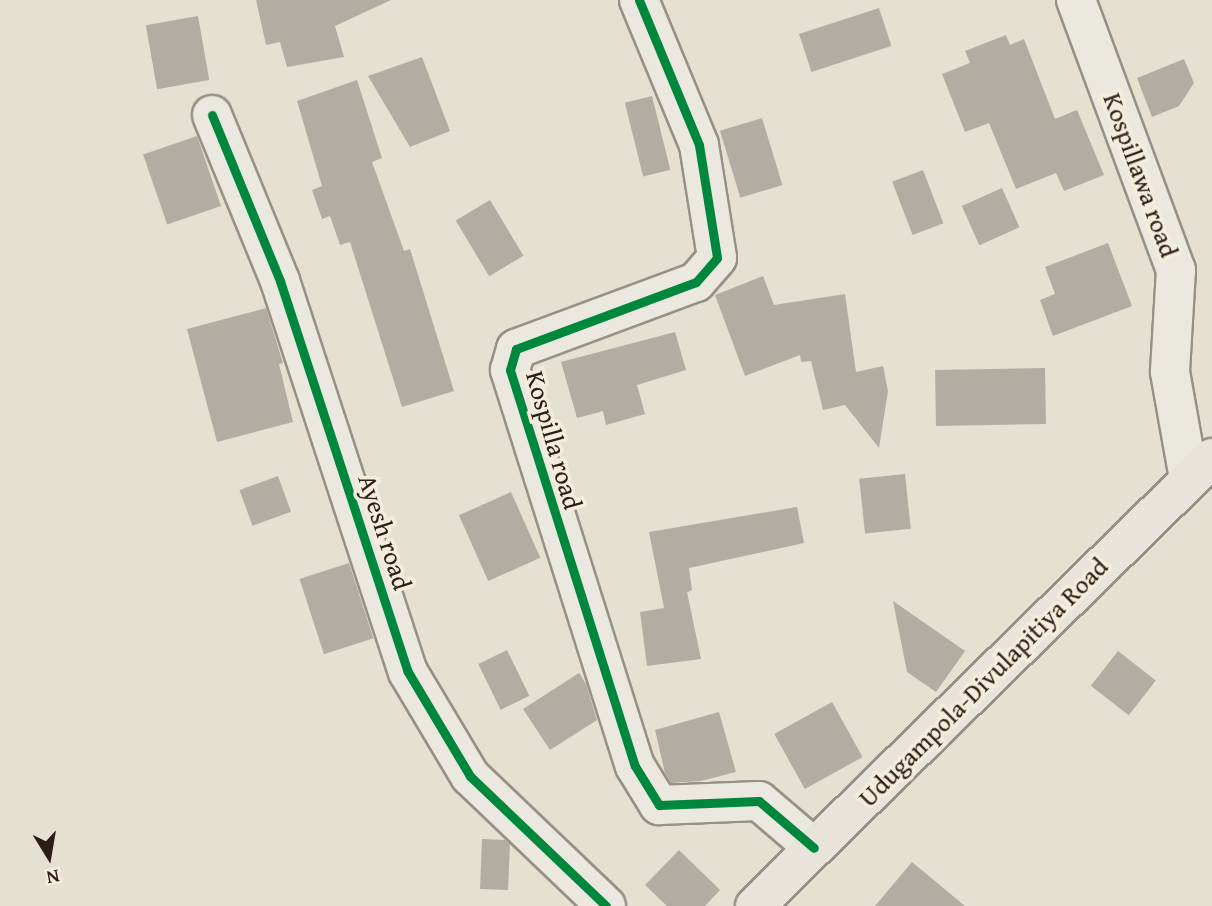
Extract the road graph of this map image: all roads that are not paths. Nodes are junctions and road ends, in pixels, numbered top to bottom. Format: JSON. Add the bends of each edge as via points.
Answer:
{"nodes":[{"id":1,"x":639,"y":0,"type":"edge"},
{"id":2,"x":1076,"y":0,"type":"edge"},
{"id":3,"x":212,"y":115,"type":"dead end"},
{"id":4,"x":1201,"y":468,"type":"edge"},
{"id":5,"x":814,"y":848,"type":"junction"},
{"id":6,"x":606,"y":906,"type":"edge"},
{"id":7,"x":755,"y":906,"type":"edge"}],
"edges":[{"from":1,"to":5,"type":"street","name":"Kospilla road","via":[[699,145],[717,258],[696,282],[516,349],[510,370],[635,766],[659,805],[759,802]]},
{"from":2,"to":4,"type":"street","name":"Kospillawa road","via":[[1176,270],[1170,372]]},
{"from":3,"to":6,"type":"street","name":"Ayesh road","via":[[280,281],[408,672],[470,776]]},
{"from":4,"to":5,"type":"main road","name":"Udugampola-Divulapitiya Road"},
{"from":5,"to":7,"type":"main road","name":"Udugampola-Divulapitiya Road"}]}
